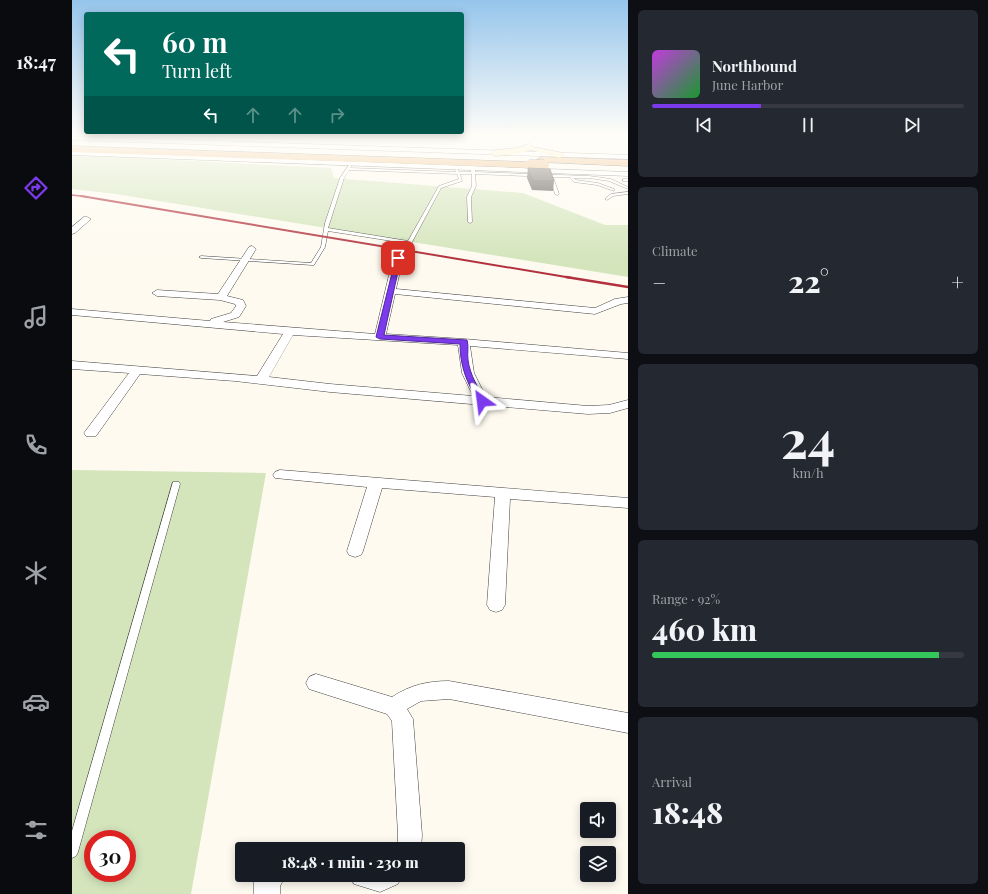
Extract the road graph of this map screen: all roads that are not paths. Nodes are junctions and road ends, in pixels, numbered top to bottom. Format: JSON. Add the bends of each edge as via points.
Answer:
{"nodes":[{"id":1,"x":343,"y":176,"type":"edge"},
{"id":2,"x":459,"y":176,"type":"edge"},
{"id":3,"x":473,"y":176,"type":"edge"},
{"id":4,"x":546,"y":176,"type":"edge"},
{"id":5,"x":571,"y":176,"type":"edge"},
{"id":6,"x":583,"y":176,"type":"edge"},
{"id":7,"x":628,"y":188,"type":"edge"},
{"id":8,"x":613,"y":190,"type":"dead end"},
{"id":9,"x":628,"y":193,"type":"edge"},
{"id":10,"x":557,"y":194,"type":"dead end"},
{"id":11,"x":608,"y":199,"type":"dead end"},
{"id":12,"x":87,"y":219,"type":"dead end"},
{"id":13,"x":470,"y":222,"type":"dead end"},
{"id":14,"x":326,"y":229,"type":"junction"},
{"id":15,"x":72,"y":231,"type":"edge"},
{"id":16,"x":252,"y":249,"type":"dead end"},
{"id":17,"x":201,"y":257,"type":"dead end"},
{"id":18,"x":398,"y":258,"type":"dead end"},
{"id":19,"x":245,"y":260,"type":"junction"},
{"id":20,"x":390,"y":292,"type":"junction"},
{"id":21,"x":157,"y":293,"type":"dead end"},
{"id":22,"x":221,"y":297,"type":"junction"},
{"id":23,"x":628,"y":300,"type":"edge"},
{"id":24,"x":72,"y":312,"type":"edge"},
{"id":25,"x":207,"y":324,"type":"junction"},
{"id":26,"x":290,"y":331,"type":"junction"},
{"id":27,"x":380,"y":337,"type":"junction"},
{"id":28,"x":464,"y":342,"type":"junction"},
{"id":29,"x":628,"y":356,"type":"edge"},
{"id":30,"x":72,"y":365,"type":"edge"},
{"id":31,"x":137,"y":370,"type":"junction"},
{"id":32,"x":261,"y":380,"type":"junction"},
{"id":33,"x":482,"y":401,"type":"junction"},
{"id":34,"x":628,"y":404,"type":"edge"},
{"id":35,"x":91,"y":434,"type":"dead end"},
{"id":36,"x":280,"y":475,"type":"dead end"},
{"id":37,"x":376,"y":483,"type":"junction"},
{"id":38,"x":176,"y":484,"type":"dead end"},
{"id":39,"x":503,"y":494,"type":"junction"},
{"id":40,"x":628,"y":504,"type":"edge"},
{"id":41,"x":355,"y":551,"type":"dead end"},
{"id":42,"x":496,"y":605,"type":"dead end"},
{"id":43,"x":316,"y":683,"type":"dead end"},
{"id":44,"x":394,"y":707,"type":"junction"},
{"id":45,"x":628,"y":723,"type":"edge"},
{"id":46,"x":410,"y":842,"type":"edge"},
{"id":47,"x":72,"y":852,"type":"edge"},
{"id":48,"x":268,"y":882,"type":"edge"},
{"id":49,"x":266,"y":894,"type":"edge"}],
"edges":[{"from":1,"to":14,"type":"lane"},
{"from":2,"to":14,"type":"lane","via":[[461,180],[440,187],[409,243]]},
{"from":3,"to":13,"type":"lane"},
{"from":4,"to":10,"type":"lane"},
{"from":5,"to":8,"type":"lane","via":[[575,181],[598,184]]},
{"from":6,"to":7,"type":"lane","via":[[600,178]]},
{"from":9,"to":11,"type":"lane","via":[[612,195]]},
{"from":12,"to":15,"type":"street"},
{"from":14,"to":19,"type":"lane","via":[[323,247],[312,264]]},
{"from":16,"to":19,"type":"street"},
{"from":17,"to":19,"type":"lane"},
{"from":18,"to":20,"type":"street"},
{"from":19,"to":22,"type":"street"},
{"from":20,"to":23,"type":"street","via":[[595,311],[611,303]]},
{"from":20,"to":27,"type":"street"},
{"from":21,"to":22,"type":"street"},
{"from":22,"to":25,"type":"street","via":[[239,302],[239,311],[230,318]]},
{"from":24,"to":25,"type":"street"},
{"from":25,"to":26,"type":"street"},
{"from":26,"to":27,"type":"street"},
{"from":26,"to":32,"type":"street"},
{"from":27,"to":28,"type":"street"},
{"from":28,"to":29,"type":"street"},
{"from":28,"to":33,"type":"street","via":[[466,368]]},
{"from":30,"to":31,"type":"street"},
{"from":31,"to":32,"type":"street"},
{"from":31,"to":35,"type":"street"},
{"from":32,"to":33,"type":"street"},
{"from":33,"to":34,"type":"street","via":[[601,410]]},
{"from":36,"to":37,"type":"street"},
{"from":37,"to":39,"type":"street"},
{"from":37,"to":41,"type":"street"},
{"from":38,"to":47,"type":"lane"},
{"from":39,"to":40,"type":"street"},
{"from":39,"to":42,"type":"street"},
{"from":43,"to":44,"type":"street"},
{"from":44,"to":45,"type":"street","via":[[426,690],[449,690]]},
{"from":44,"to":46,"type":"street","via":[[402,719]]},
{"from":48,"to":49,"type":"street"}]}
